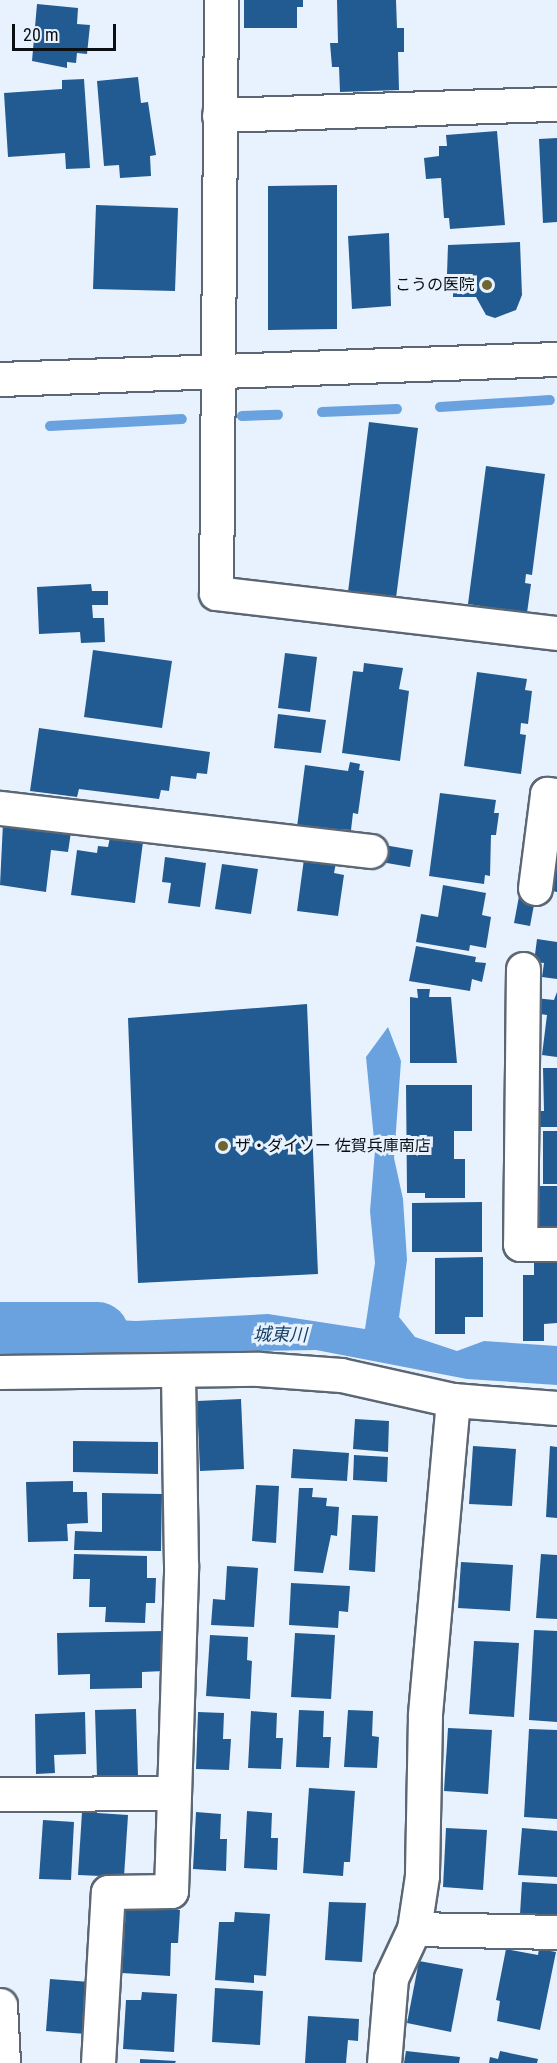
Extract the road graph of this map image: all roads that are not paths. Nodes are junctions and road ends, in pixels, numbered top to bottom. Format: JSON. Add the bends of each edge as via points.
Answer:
{"nodes":[{"id":1,"x":221,"y":0,"type":"edge"},
{"id":2,"x":557,"y":104,"type":"edge"},
{"id":3,"x":219,"y":115,"type":"junction"},
{"id":4,"x":557,"y":359,"type":"edge"},
{"id":5,"x":217,"y":371,"type":"junction"},
{"id":6,"x":0,"y":379,"type":"edge"},
{"id":7,"x":557,"y":633,"type":"edge"},
{"id":8,"x":557,"y":795,"type":"edge"},
{"id":9,"x":0,"y":808,"type":"edge"},
{"id":10,"x":372,"y":851,"type":"dead end"},
{"id":11,"x":535,"y":888,"type":"dead end"},
{"id":12,"x":523,"y":969,"type":"dead end"},
{"id":13,"x":557,"y":1244,"type":"edge"},
{"id":14,"x":178,"y":1371,"type":"junction"},
{"id":15,"x":0,"y":1372,"type":"edge"},
{"id":16,"x":453,"y":1400,"type":"junction"},
{"id":17,"x":557,"y":1408,"type":"edge"},
{"id":18,"x":174,"y":1793,"type":"junction"},
{"id":19,"x":0,"y":1794,"type":"edge"},
{"id":20,"x":414,"y":1929,"type":"junction"},
{"id":21,"x":557,"y":1932,"type":"edge"},
{"id":22,"x":0,"y":2005,"type":"edge"},
{"id":23,"x":3,"y":2063,"type":"edge"},
{"id":24,"x":98,"y":2063,"type":"edge"},
{"id":25,"x":384,"y":2063,"type":"edge"}],
"edges":[{"from":1,"to":3,"type":"street"},
{"from":2,"to":3,"type":"street"},
{"from":3,"to":5,"type":"street"},
{"from":4,"to":5,"type":"street"},
{"from":5,"to":6,"type":"street"},
{"from":5,"to":7,"type":"street","via":[[216,593]]},
{"from":8,"to":11,"type":"street","via":[[547,794]]},
{"from":9,"to":10,"type":"street"},
{"from":12,"to":13,"type":"street","via":[[520,1244]]},
{"from":14,"to":15,"type":"street"},
{"from":14,"to":16,"type":"street","via":[[259,1369],[341,1375]]},
{"from":14,"to":18,"type":"street","via":[[181,1565]]},
{"from":16,"to":17,"type":"street"},
{"from":16,"to":20,"type":"street","via":[[425,1716],[422,1876]]},
{"from":18,"to":19,"type":"street"},
{"from":18,"to":24,"type":"street","via":[[171,1891],[108,1892]]},
{"from":20,"to":21,"type":"street"},
{"from":20,"to":25,"type":"street","via":[[392,1978]]},
{"from":22,"to":23,"type":"street"}]}
